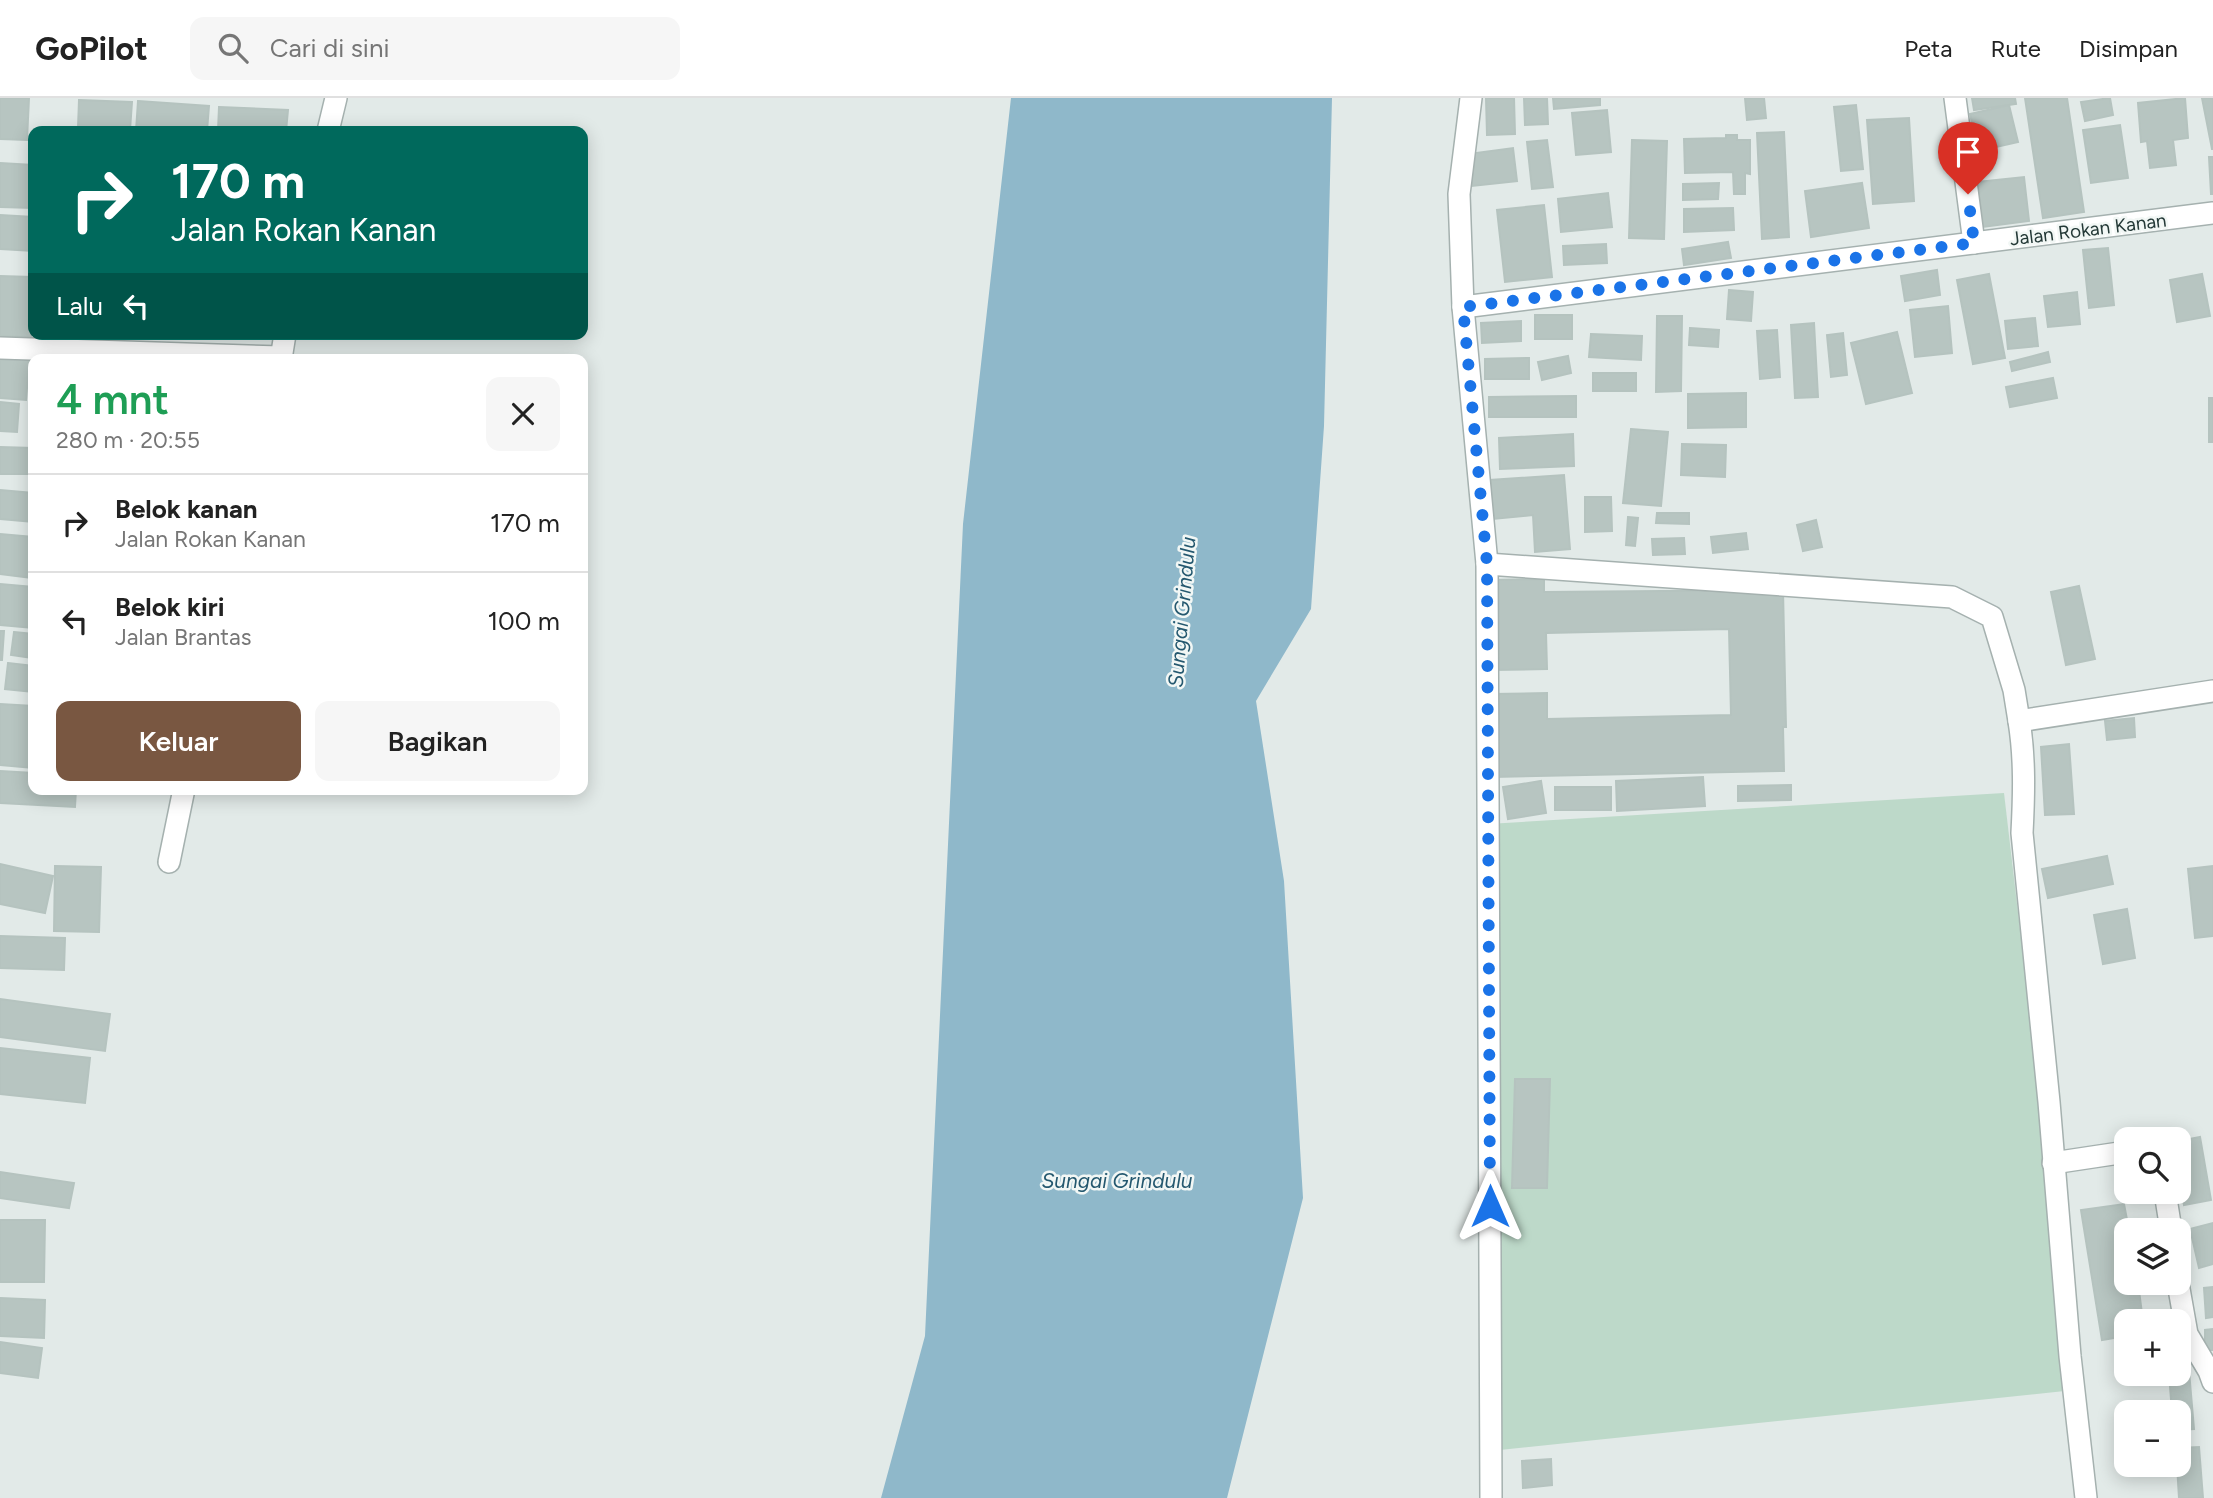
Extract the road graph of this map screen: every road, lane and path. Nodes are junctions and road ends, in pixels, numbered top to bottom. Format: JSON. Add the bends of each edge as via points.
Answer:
{"nodes":[{"id":1,"x":336,"y":98,"type":"edge"},
{"id":2,"x":1471,"y":98,"type":"edge"},
{"id":3,"x":1955,"y":98,"type":"edge"},
{"id":4,"x":329,"y":126,"type":"edge"},
{"id":5,"x":2213,"y":213,"type":"edge"},
{"id":6,"x":1974,"y":243,"type":"junction"},
{"id":7,"x":1463,"y":307,"type":"junction"},
{"id":8,"x":0,"y":348,"type":"edge"},
{"id":9,"x":169,"y":354,"type":"edge"},
{"id":10,"x":1487,"y":564,"type":"junction"},
{"id":11,"x":2213,"y":691,"type":"edge"},
{"id":12,"x":2019,"y":721,"type":"junction"},
{"id":13,"x":183,"y":795,"type":"edge"},
{"id":14,"x":169,"y":862,"type":"dead end"},
{"id":15,"x":2114,"y":1154,"type":"edge"},
{"id":16,"x":2053,"y":1163,"type":"junction"},
{"id":17,"x":2180,"y":1295,"type":"edge"},
{"id":18,"x":2213,"y":1382,"type":"edge"},
{"id":19,"x":1491,"y":1498,"type":"edge"},
{"id":20,"x":2086,"y":1498,"type":"edge"}],
"edges":[{"from":1,"to":4,"type":"street"},
{"from":2,"to":7,"type":"street","via":[[1459,194]]},
{"from":3,"to":6,"type":"street"},
{"from":5,"to":6,"type":"street","name":"Jalan Rokan Kanan"},
{"from":6,"to":7,"type":"street","name":"Jalan Rokan Kanan"},
{"from":7,"to":10,"type":"street"},
{"from":8,"to":9,"type":"street"},
{"from":10,"to":12,"type":"street","via":[[1952,597],[1992,617]]},
{"from":10,"to":19,"type":"street"},
{"from":11,"to":12,"type":"street"},
{"from":12,"to":16,"type":"street","via":[[2022,833]]},
{"from":13,"to":14,"type":"street"},
{"from":15,"to":16,"type":"street"},
{"from":16,"to":20,"type":"street"},
{"from":17,"to":18,"type":"street","via":[[2187,1334]]}]}
